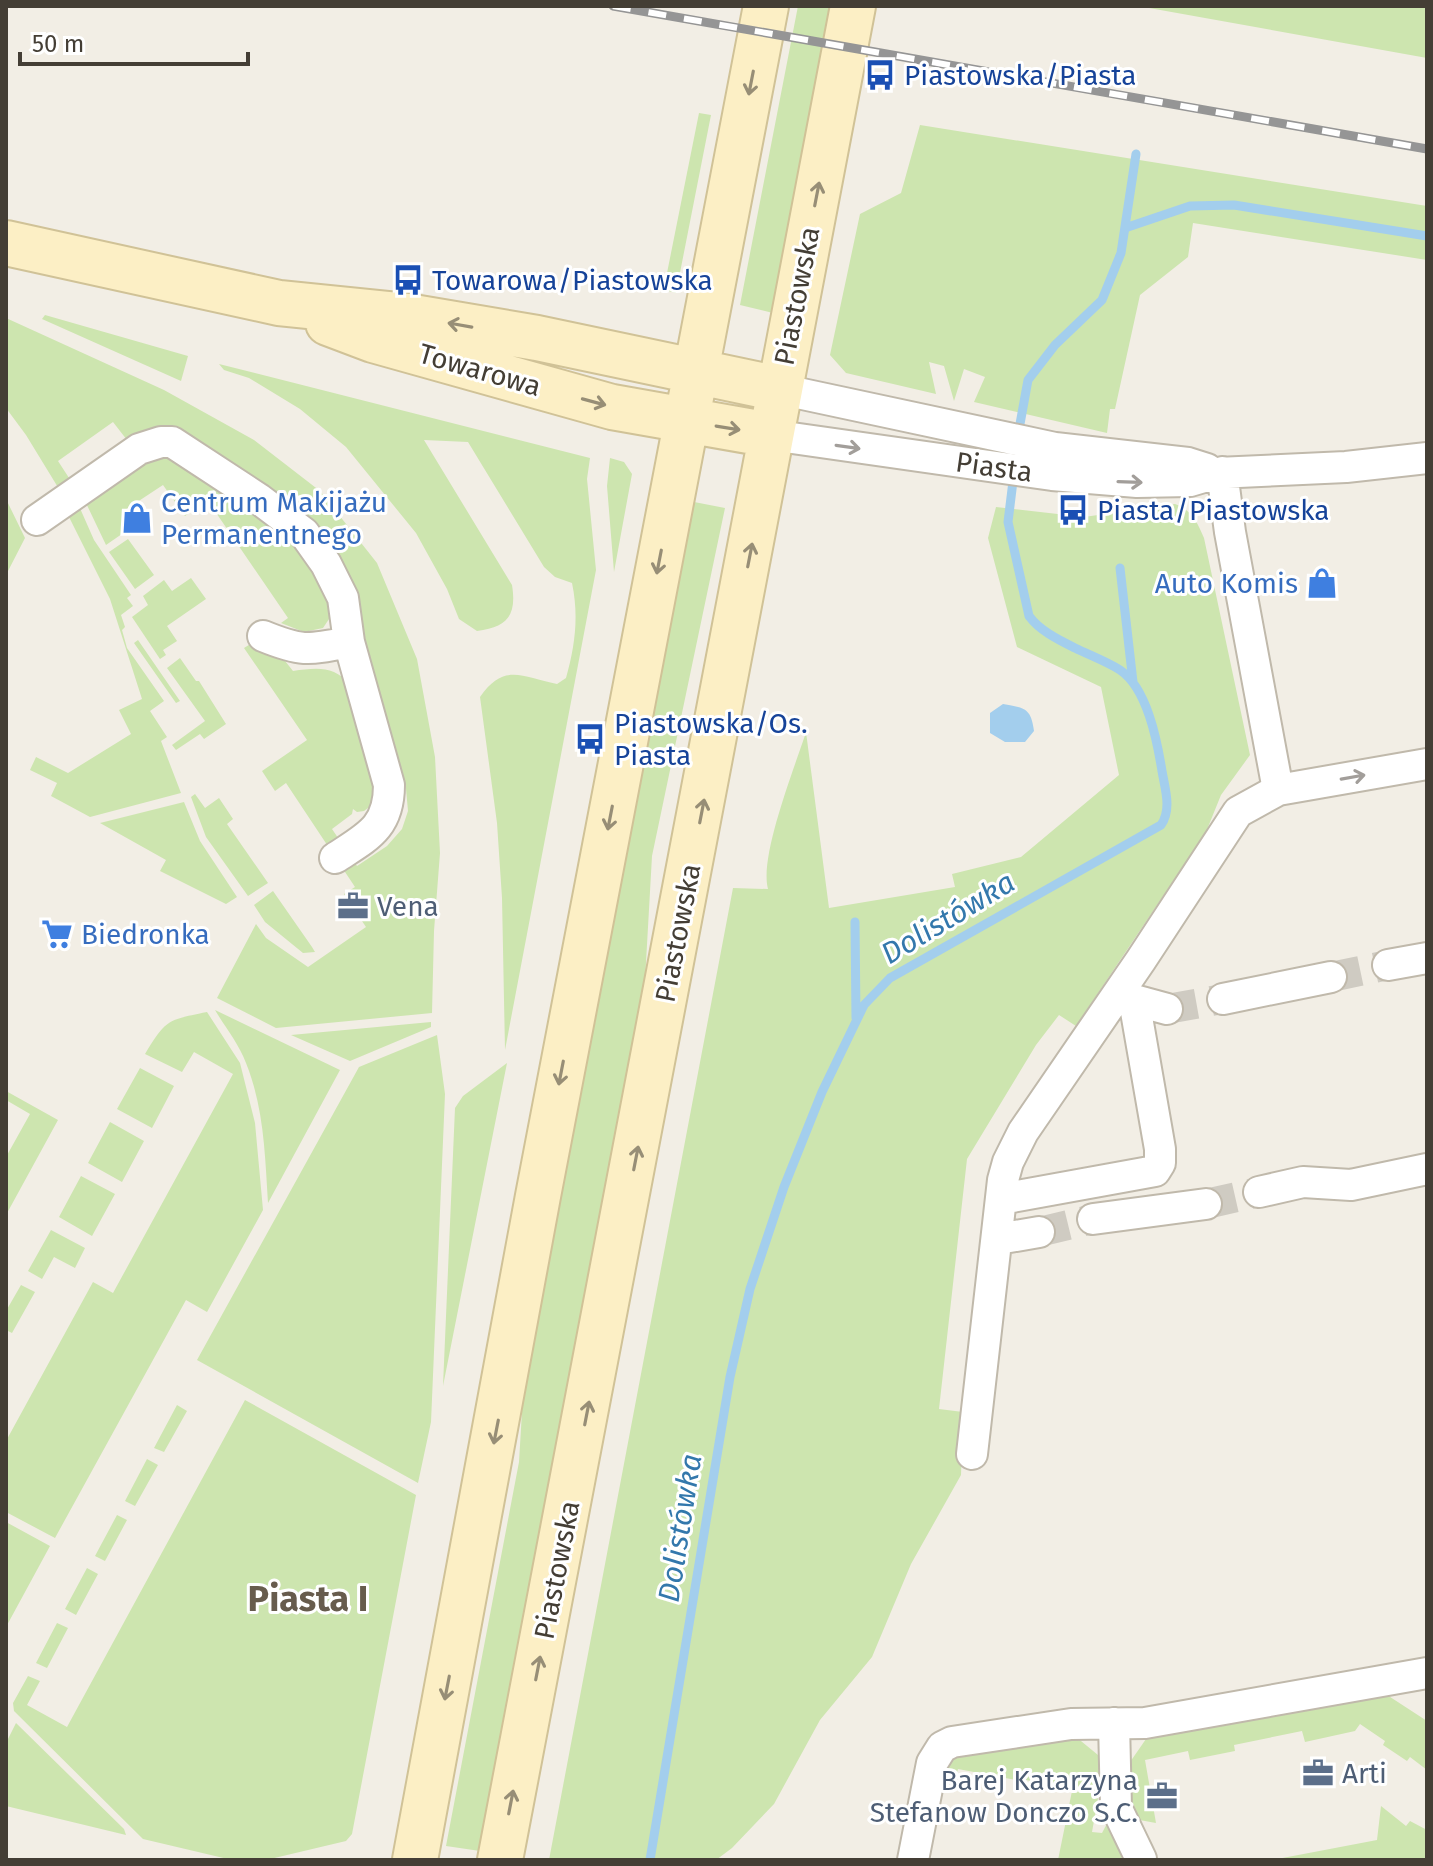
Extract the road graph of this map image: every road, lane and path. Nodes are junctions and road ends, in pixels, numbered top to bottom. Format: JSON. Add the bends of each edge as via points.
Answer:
{"nodes":[{"id":1,"x":766,"y":6,"type":"edge"},
{"id":2,"x":853,"y":6,"type":"edge"},
{"id":3,"x":6,"y":243,"type":"edge"},
{"id":4,"x":279,"y":303,"type":"junction"},
{"id":5,"x":537,"y":338,"type":"junction"},
{"id":6,"x":695,"y":370,"type":"junction"},
{"id":7,"x":524,"y":382,"type":"junction"},
{"id":8,"x":779,"y":389,"type":"junction"},
{"id":9,"x":685,"y":421,"type":"junction"},
{"id":10,"x":771,"y":435,"type":"junction"},
{"id":11,"x":1427,"y":458,"type":"edge"},
{"id":12,"x":1054,"y":462,"type":"junction"},
{"id":13,"x":1219,"y":472,"type":"junction"},
{"id":14,"x":37,"y":520,"type":"dead end"},
{"id":15,"x":263,"y":636,"type":"dead end"},
{"id":16,"x":349,"y":642,"type":"junction"},
{"id":17,"x":1427,"y":764,"type":"edge"},
{"id":18,"x":1278,"y":790,"type":"junction"},
{"id":19,"x":335,"y":858,"type":"dead end"},
{"id":20,"x":1427,"y":958,"type":"edge"},
{"id":21,"x":1388,"y":965,"type":"tunnel mouth"},
{"id":22,"x":1331,"y":977,"type":"tunnel mouth"},
{"id":23,"x":1128,"y":995,"type":"junction"},
{"id":24,"x":1223,"y":999,"type":"tunnel mouth"},
{"id":25,"x":1167,"y":1009,"type":"tunnel mouth"},
{"id":26,"x":1427,"y":1169,"type":"edge"},
{"id":27,"x":1259,"y":1192,"type":"tunnel mouth"},
{"id":28,"x":1001,"y":1199,"type":"junction"},
{"id":29,"x":1206,"y":1204,"type":"tunnel mouth"},
{"id":30,"x":1093,"y":1219,"type":"tunnel mouth"},
{"id":31,"x":1039,"y":1232,"type":"tunnel mouth"},
{"id":32,"x":998,"y":1239,"type":"junction"},
{"id":33,"x":972,"y":1454,"type":"dead end"},
{"id":34,"x":1427,"y":1673,"type":"edge"},
{"id":35,"x":1114,"y":1723,"type":"junction"},
{"id":36,"x":1141,"y":1859,"type":"edge"},
{"id":37,"x":415,"y":1860,"type":"edge"},
{"id":38,"x":500,"y":1860,"type":"edge"},
{"id":39,"x":913,"y":1860,"type":"edge"}],
"edges":[{"from":1,"to":6,"type":"main road","one_way":true},
{"from":8,"to":2,"type":"main road","name":"Piastowska","one_way":true},
{"from":3,"to":4,"type":"main road","name":"Towarowa"},
{"from":5,"to":4,"type":"main road","name":"Towarowa","one_way":true,"via":[[407,316]]},
{"from":4,"to":7,"type":"main road","name":"Towarowa","via":[[373,340]]},
{"from":5,"to":6,"type":"main road","name":"Towarowa"},
{"from":5,"to":7,"type":"main road","via":[[546,362]]},
{"from":6,"to":8,"type":"main road","name":"Towarowa"},
{"from":6,"to":9,"type":"main road"},
{"from":7,"to":9,"type":"main road","name":"Towarowa","one_way":true},
{"from":8,"to":10,"type":"main road","name":"Piastowska"},
{"from":8,"to":12,"type":"street","name":"Piasta","via":[[987,434]]},
{"from":9,"to":10,"type":"main road","name":"Towarowa","one_way":true},
{"from":9,"to":37,"type":"main road","one_way":true},
{"from":10,"to":12,"type":"street","name":"Piasta","one_way":true,"via":[[984,466]]},
{"from":38,"to":10,"type":"main road","name":"Piastowska","one_way":true},
{"from":11,"to":13,"type":"street","name":"Piasta"},
{"from":12,"to":13,"type":"street","name":"Piasta","via":[[1188,463]]},
{"from":13,"to":18,"type":"street"},
{"from":14,"to":16,"type":"street","via":[[139,449],[172,442],[304,533],[343,598]]},
{"from":15,"to":16,"type":"street","via":[[293,649]]},
{"from":16,"to":19,"type":"street","via":[[389,785],[389,804],[370,835]]},
{"from":18,"to":17,"type":"street","one_way":true},
{"from":18,"to":23,"type":"street","via":[[1238,812]]},
{"from":20,"to":21,"type":"street"},
{"from":22,"to":24,"type":"street"},
{"from":23,"to":25,"type":"street"},
{"from":23,"to":28,"type":"street","via":[[1023,1132],[1008,1162]]},
{"from":23,"to":28,"type":"street","via":[[1160,1163],[1155,1171]]},
{"from":26,"to":27,"type":"street","via":[[1351,1185],[1303,1182]]},
{"from":28,"to":32,"type":"street"},
{"from":29,"to":30,"type":"street"},
{"from":31,"to":32,"type":"street"},
{"from":32,"to":33,"type":"street"},
{"from":34,"to":35,"type":"street","via":[[1145,1723]]},
{"from":35,"to":36,"type":"street","via":[[1116,1807]]},
{"from":35,"to":39,"type":"street","via":[[1071,1724],[942,1747],[932,1763]]}]}
